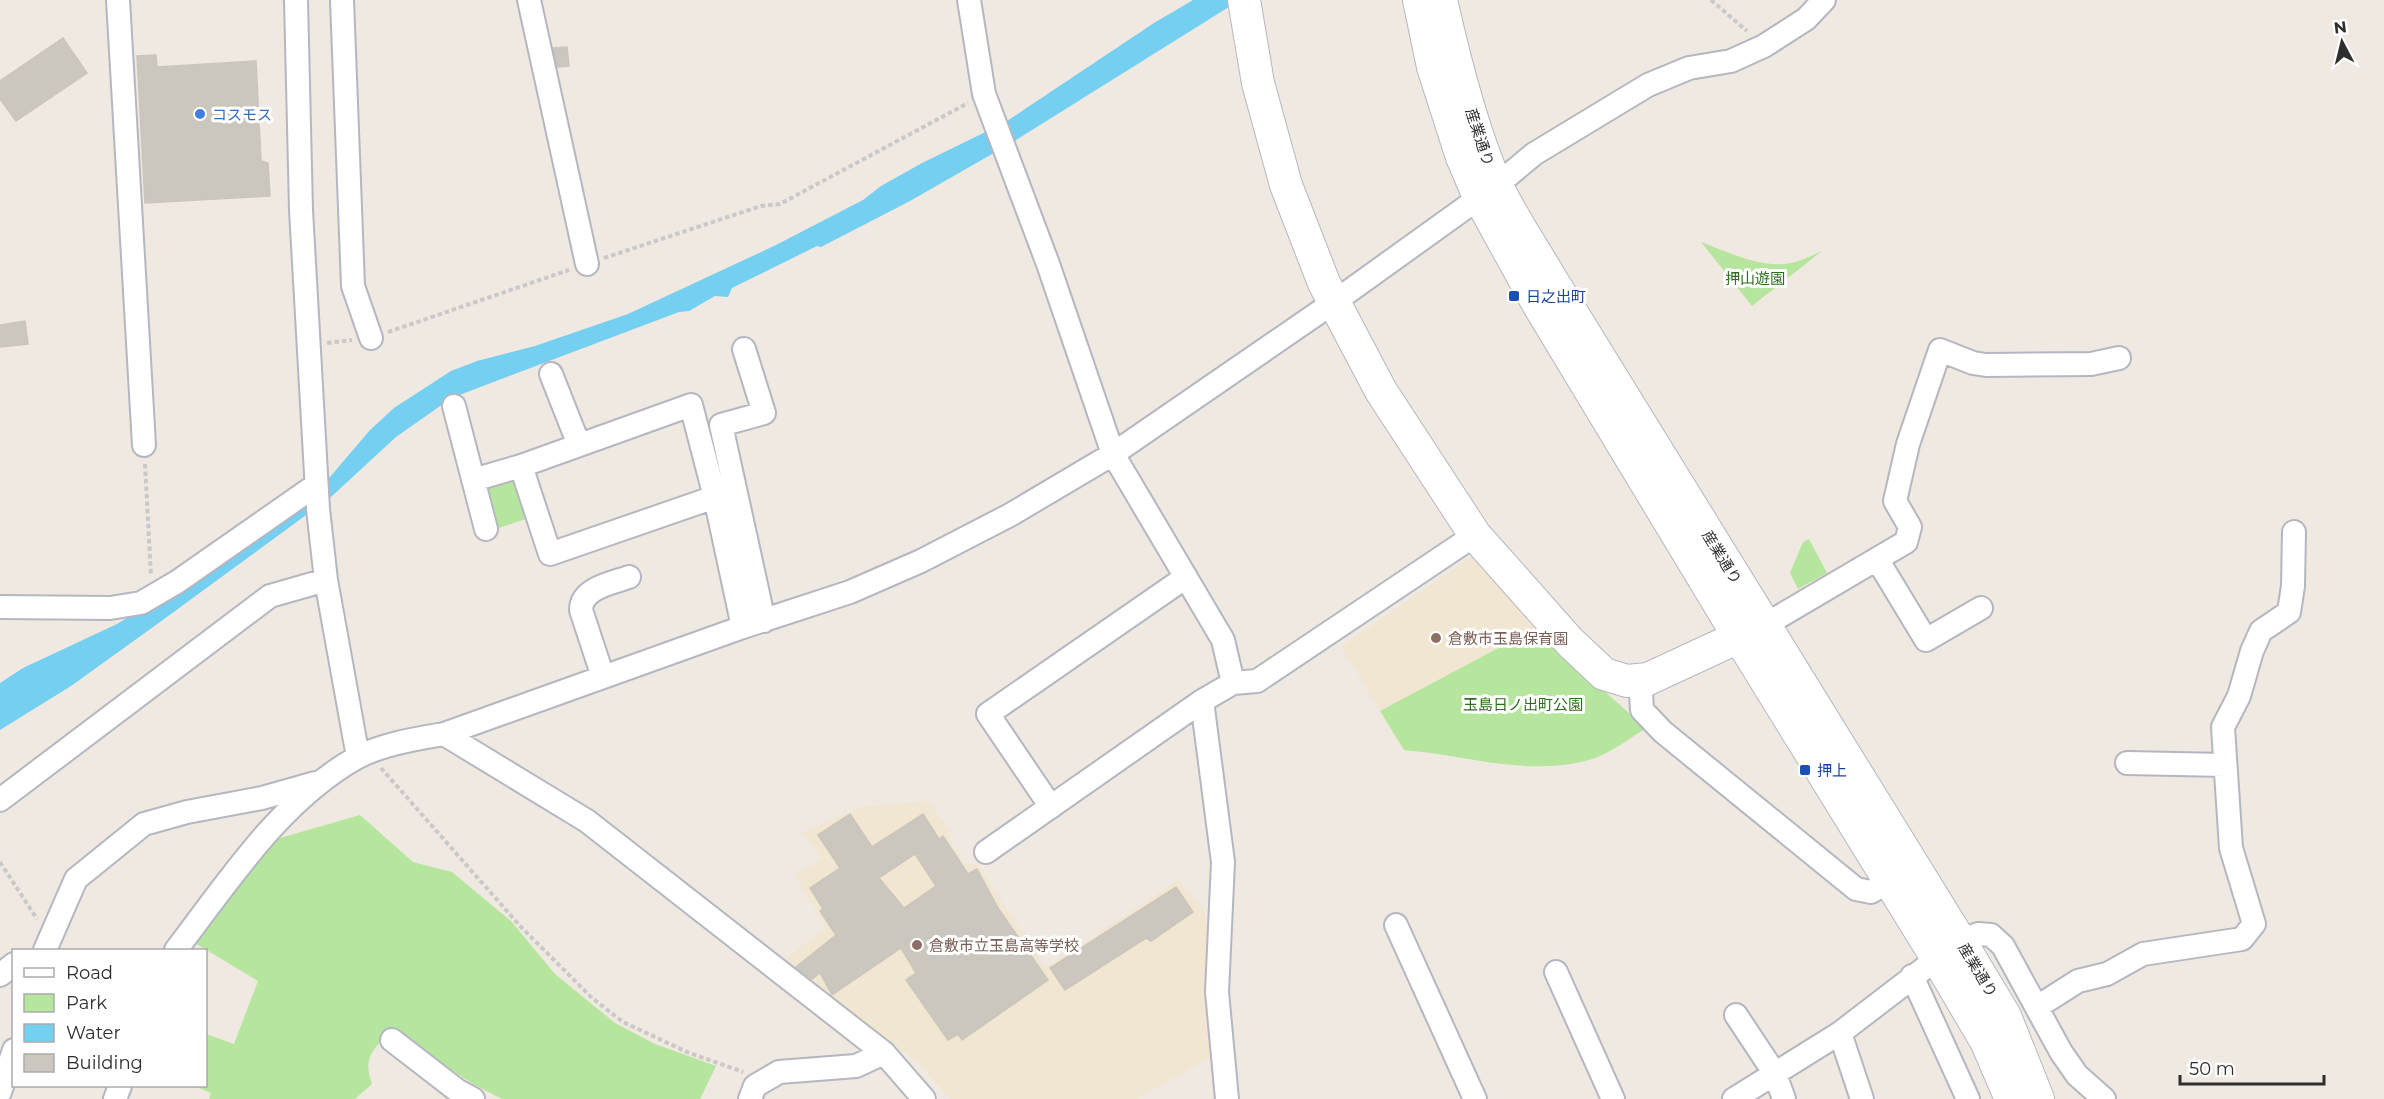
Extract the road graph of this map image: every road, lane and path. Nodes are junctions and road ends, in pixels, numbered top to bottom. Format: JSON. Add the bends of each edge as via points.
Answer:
{"nodes":[{"id":1,"x":118,"y":0,"type":"edge"},
{"id":2,"x":296,"y":0,"type":"edge"},
{"id":3,"x":342,"y":0,"type":"edge"},
{"id":4,"x":529,"y":0,"type":"edge"},
{"id":5,"x":969,"y":0,"type":"edge"},
{"id":6,"x":1244,"y":0,"type":"edge"},
{"id":7,"x":1419,"y":0,"type":"edge"},
{"id":8,"x":1441,"y":0,"type":"edge"},
{"id":9,"x":1711,"y":0,"type":"edge"},
{"id":10,"x":1824,"y":0,"type":"edge"},
{"id":11,"x":1764,"y":46,"type":"junction"},
{"id":12,"x":984,"y":94,"type":"junction"},
{"id":13,"x":1488,"y":191,"type":"junction"},
{"id":14,"x":587,"y":264,"type":"junction"},
{"id":15,"x":1334,"y":302,"type":"junction"},
{"id":16,"x":371,"y":338,"type":"junction"},
{"id":17,"x":308,"y":345,"type":"junction"},
{"id":18,"x":744,"y":349,"type":"dead end"},
{"id":19,"x":2119,"y":358,"type":"dead end"},
{"id":20,"x":551,"y":374,"type":"dead end"},
{"id":21,"x":454,"y":406,"type":"dead end"},
{"id":22,"x":721,"y":425,"type":"junction"},
{"id":23,"x":698,"y":431,"type":"junction"},
{"id":24,"x":144,"y":445,"type":"joint"},
{"id":25,"x":579,"y":446,"type":"junction"},
{"id":26,"x":1113,"y":454,"type":"junction"},
{"id":27,"x":521,"y":466,"type":"junction"},
{"id":28,"x":473,"y":480,"type":"junction"},
{"id":29,"x":316,"y":485,"type":"junction"},
{"id":30,"x":715,"y":497,"type":"junction"},
{"id":31,"x":486,"y":529,"type":"dead end"},
{"id":32,"x":2294,"y":532,"type":"dead end"},
{"id":33,"x":1475,"y":535,"type":"junction"},
{"id":34,"x":1877,"y":559,"type":"junction"},
{"id":35,"x":628,"y":577,"type":"dead end"},
{"id":36,"x":1186,"y":577,"type":"junction"},
{"id":37,"x":326,"y":580,"type":"junction"},
{"id":38,"x":152,"y":596,"type":"junction"},
{"id":39,"x":0,"y":607,"type":"edge"},
{"id":40,"x":1981,"y":608,"type":"dead end"},
{"id":41,"x":754,"y":624,"type":"junction"},
{"id":42,"x":1752,"y":631,"type":"junction"},
{"id":43,"x":603,"y":677,"type":"junction"},
{"id":44,"x":1648,"y":679,"type":"junction"},
{"id":45,"x":1233,"y":683,"type":"junction"},
{"id":46,"x":1202,"y":702,"type":"junction"},
{"id":47,"x":444,"y":734,"type":"junction"},
{"id":48,"x":363,"y":755,"type":"junction"},
{"id":49,"x":2127,"y":763,"type":"dead end"},
{"id":50,"x":2225,"y":765,"type":"junction"},
{"id":51,"x":320,"y":782,"type":"junction"},
{"id":52,"x":0,"y":800,"type":"edge"},
{"id":53,"x":1051,"y":807,"type":"junction"},
{"id":54,"x":986,"y":852,"type":"dead end"},
{"id":55,"x":0,"y":862,"type":"edge"},
{"id":56,"x":1903,"y":874,"type":"junction"},
{"id":57,"x":1396,"y":925,"type":"dead end"},
{"id":58,"x":47,"y":944,"type":"edge"},
{"id":59,"x":178,"y":949,"type":"edge"},
{"id":60,"x":1949,"y":949,"type":"junction"},
{"id":61,"x":12,"y":966,"type":"edge"},
{"id":62,"x":1556,"y":972,"type":"dead end"},
{"id":63,"x":0,"y":975,"type":"edge"},
{"id":64,"x":1912,"y":976,"type":"junction"},
{"id":65,"x":2037,"y":1007,"type":"junction"},
{"id":66,"x":1736,"y":1015,"type":"dead end"},
{"id":67,"x":1840,"y":1033,"type":"junction"},
{"id":68,"x":392,"y":1040,"type":"dead end"},
{"id":69,"x":884,"y":1053,"type":"junction"},
{"id":70,"x":12,"y":1056,"type":"edge"},
{"id":71,"x":1775,"y":1074,"type":"junction"},
{"id":72,"x":767,"y":1079,"type":"junction"},
{"id":73,"x":0,"y":1092,"type":"edge"},
{"id":74,"x":460,"y":1096,"type":"edge"},
{"id":75,"x":750,"y":1099,"type":"edge"},
{"id":76,"x":924,"y":1099,"type":"edge"},
{"id":77,"x":1227,"y":1099,"type":"edge"},
{"id":78,"x":1475,"y":1099,"type":"edge"},
{"id":79,"x":1613,"y":1099,"type":"edge"},
{"id":80,"x":1734,"y":1099,"type":"edge"},
{"id":81,"x":1784,"y":1099,"type":"edge"},
{"id":82,"x":1862,"y":1099,"type":"edge"},
{"id":83,"x":1968,"y":1099,"type":"edge"},
{"id":84,"x":2011,"y":1099,"type":"edge"},
{"id":85,"x":2038,"y":1099,"type":"edge"},
{"id":86,"x":2104,"y":1099,"type":"edge"}],
"edges":[{"from":1,"to":24,"type":"street"},
{"from":2,"to":17,"type":"street"},
{"from":3,"to":16,"type":"street","via":[[353,286]]},
{"from":4,"to":14,"type":"street"},
{"from":5,"to":12,"type":"street"},
{"from":6,"to":15,"type":"street","via":[[1258,83],[1286,185]]},
{"from":7,"to":13,"type":"street","name":"産業通り","via":[[1433,67],[1462,157]]},
{"from":8,"to":13,"type":"street","name":"産業通り","via":[[1482,148]]},
{"from":9,"to":11,"type":"path"},
{"from":10,"to":11,"type":"street","via":[[1806,18]]},
{"from":11,"to":13,"type":"street","via":[[1731,61],[1689,68],[1648,85],[1534,154]]},
{"from":12,"to":14,"type":"path","via":[[780,204]]},
{"from":12,"to":26,"type":"street"},
{"from":13,"to":15,"type":"street"},
{"from":13,"to":42,"type":"street","name":"産業通り","via":[[1551,279]]},
{"from":14,"to":16,"type":"path"},
{"from":15,"to":26,"type":"street"},
{"from":15,"to":33,"type":"street","via":[[1381,391]]},
{"from":16,"to":17,"type":"path"},
{"from":17,"to":29,"type":"street"},
{"from":18,"to":22,"type":"street","via":[[764,413]]},
{"from":19,"to":34,"type":"street","via":[[2091,364],[1986,365],[1940,350],[1908,444],[1895,501],[1910,527],[1906,542]]},
{"from":20,"to":25,"type":"street"},
{"from":21,"to":28,"type":"street"},
{"from":22,"to":23,"type":"street"},
{"from":22,"to":41,"type":"street"},
{"from":23,"to":25,"type":"street","via":[[691,405]]},
{"from":23,"to":30,"type":"street"},
{"from":24,"to":38,"type":"path"},
{"from":25,"to":27,"type":"street"},
{"from":26,"to":36,"type":"street"},
{"from":26,"to":41,"type":"street","via":[[1010,515],[921,561],[850,592]]},
{"from":27,"to":28,"type":"street"},
{"from":27,"to":30,"type":"street","via":[[550,554]]},
{"from":28,"to":31,"type":"street"},
{"from":29,"to":37,"type":"street"},
{"from":29,"to":38,"type":"street"},
{"from":30,"to":41,"type":"street"},
{"from":32,"to":50,"type":"street","via":[[2289,612],[2261,631],[2252,651],[2239,696],[2223,727]]},
{"from":33,"to":44,"type":"street","via":[[1570,642],[1604,674],[1627,681]]},
{"from":33,"to":45,"type":"street","via":[[1257,681]]},
{"from":34,"to":40,"type":"street","via":[[1926,640]]},
{"from":34,"to":42,"type":"street"},
{"from":35,"to":43,"type":"street","via":[[588,593],[581,603]]},
{"from":36,"to":45,"type":"street","via":[[1223,640]]},
{"from":36,"to":53,"type":"street","via":[[988,714]]},
{"from":37,"to":48,"type":"street"},
{"from":37,"to":52,"type":"street","via":[[270,596]]},
{"from":38,"to":39,"type":"street","via":[[141,603],[110,608]]},
{"from":41,"to":43,"type":"street"},
{"from":42,"to":44,"type":"street"},
{"from":42,"to":56,"type":"street","name":"産業通り"},
{"from":43,"to":47,"type":"street"},
{"from":44,"to":56,"type":"street","via":[[1641,693],[1642,710],[1663,732],[1856,889],[1871,892]]},
{"from":45,"to":46,"type":"street"},
{"from":46,"to":53,"type":"street"},
{"from":46,"to":77,"type":"street","via":[[1223,862],[1217,992]]},
{"from":47,"to":48,"type":"street","via":[[401,742]]},
{"from":47,"to":69,"type":"street","via":[[587,821]]},
{"from":48,"to":51,"type":"street"},
{"from":48,"to":72,"type":"path","via":[[592,998],[623,1022],[687,1052]]},
{"from":49,"to":50,"type":"street"},
{"from":50,"to":65,"type":"street","via":[[2231,849],[2254,924],[2242,939],[2143,954],[2107,974],[2078,981]]},
{"from":51,"to":58,"type":"street","via":[[144,824],[76,879]]},
{"from":51,"to":59,"type":"street","via":[[259,844]]},
{"from":53,"to":54,"type":"street"},
{"from":55,"to":58,"type":"path"},
{"from":56,"to":60,"type":"street","name":"産業通り"},
{"from":57,"to":78,"type":"street"},
{"from":60,"to":64,"type":"street"},
{"from":60,"to":65,"type":"street","via":[[1978,934],[1998,939]]},
{"from":60,"to":84,"type":"street","name":"産業通り"},
{"from":60,"to":85,"type":"street","name":"産業通り","via":[[2005,1016]]},
{"from":61,"to":63,"type":"street"},
{"from":62,"to":79,"type":"street"},
{"from":64,"to":67,"type":"street"},
{"from":64,"to":83,"type":"street"},
{"from":65,"to":86,"type":"street","via":[[2071,1066]]},
{"from":66,"to":71,"type":"street"},
{"from":67,"to":71,"type":"street"},
{"from":67,"to":82,"type":"street"},
{"from":68,"to":74,"type":"street"},
{"from":69,"to":72,"type":"street","via":[[856,1066],[779,1072]]},
{"from":69,"to":76,"type":"street"},
{"from":70,"to":73,"type":"street"},
{"from":71,"to":80,"type":"street"},
{"from":71,"to":81,"type":"street"},
{"from":72,"to":75,"type":"street","via":[[755,1086]]}]}
